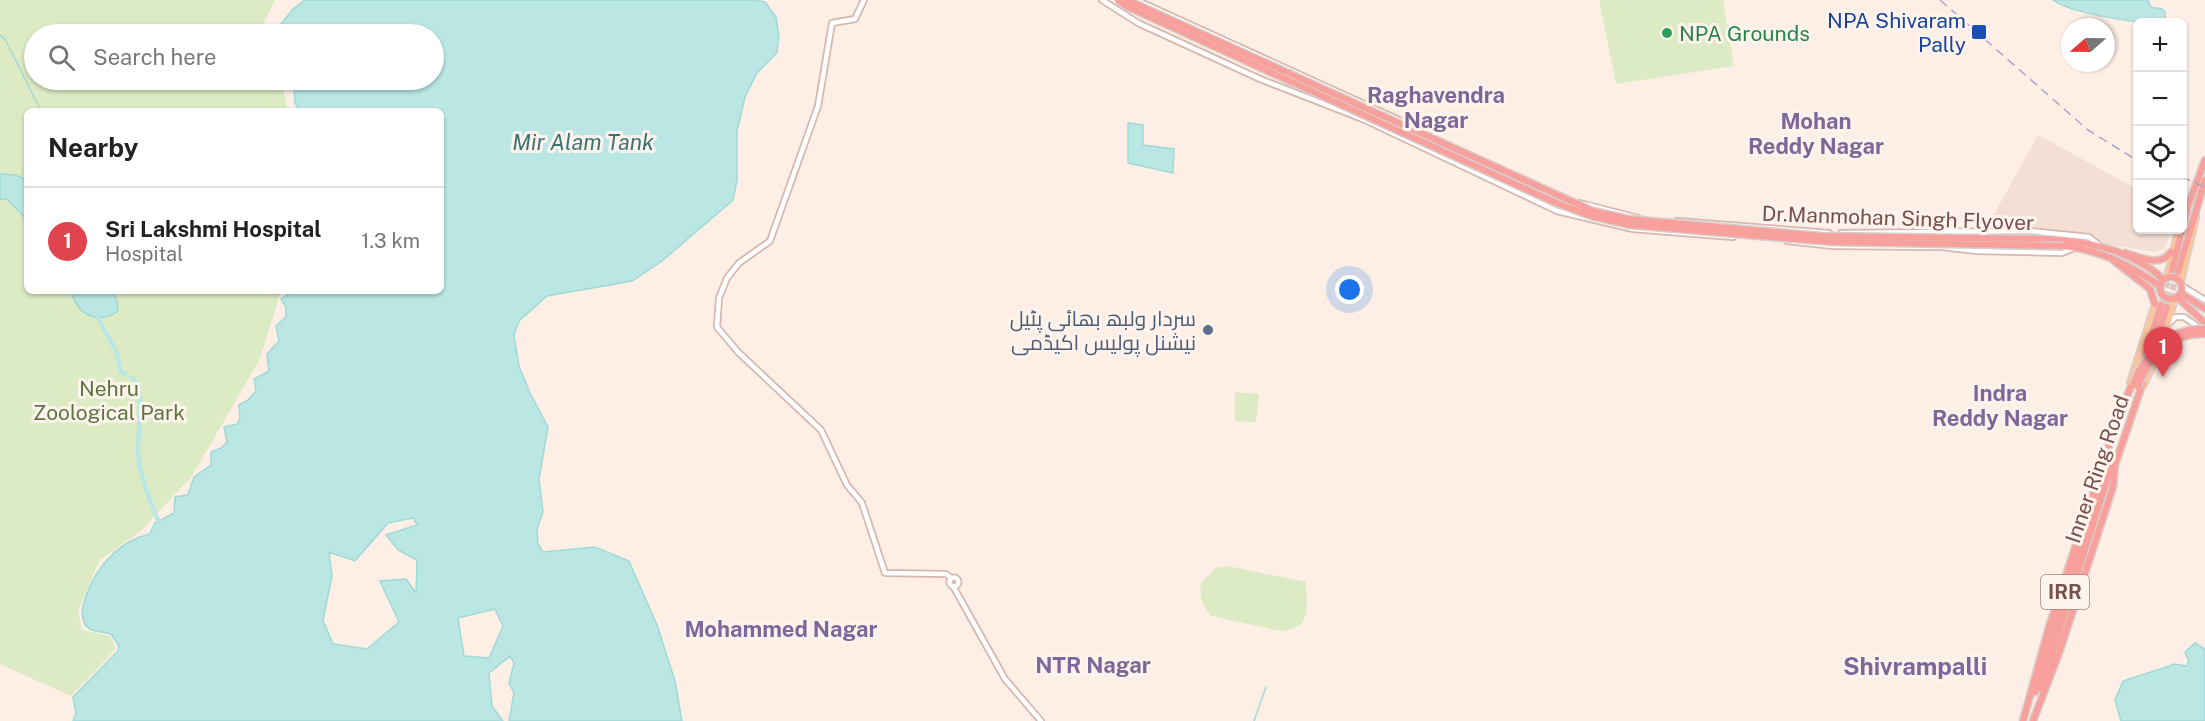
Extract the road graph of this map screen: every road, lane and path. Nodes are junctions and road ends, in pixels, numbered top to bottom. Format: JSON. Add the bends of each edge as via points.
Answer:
{"nodes":[{"id":1,"x":864,"y":0,"type":"edge"},
{"id":2,"x":1102,"y":0,"type":"edge"},
{"id":3,"x":1118,"y":0,"type":"edge"},
{"id":4,"x":1127,"y":0,"type":"edge"},
{"id":5,"x":1136,"y":0,"type":"edge"},
{"id":6,"x":1452,"y":145,"type":"junction"},
{"id":7,"x":1445,"y":159,"type":"junction"},
{"id":8,"x":2205,"y":160,"type":"edge"},
{"id":9,"x":2205,"y":180,"type":"edge"},
{"id":10,"x":2188,"y":206,"type":"joint"},
{"id":11,"x":2197,"y":207,"type":"junction"},
{"id":12,"x":1863,"y":233,"type":"junction"},
{"id":13,"x":2177,"y":234,"type":"edge"},
{"id":14,"x":2102,"y":246,"type":"junction"},
{"id":15,"x":1862,"y":247,"type":"junction"},
{"id":16,"x":2074,"y":247,"type":"junction"},
{"id":17,"x":2171,"y":252,"type":"junction"},
{"id":18,"x":2109,"y":253,"type":"junction"},
{"id":19,"x":2165,"y":278,"type":"junction"},
{"id":20,"x":2160,"y":286,"type":"junction"},
{"id":21,"x":2179,"y":292,"type":"junction"},
{"id":22,"x":2205,"y":300,"type":"edge"},
{"id":23,"x":2161,"y":306,"type":"junction"},
{"id":24,"x":2205,"y":309,"type":"edge"},
{"id":25,"x":2169,"y":323,"type":"junction"},
{"id":26,"x":2205,"y":323,"type":"edge"},
{"id":27,"x":2205,"y":332,"type":"edge"},
{"id":28,"x":2139,"y":393,"type":"junction"},
{"id":29,"x":2104,"y":462,"type":"junction"},
{"id":30,"x":2115,"y":465,"type":"junction"},
{"id":31,"x":1041,"y":721,"type":"edge"},
{"id":32,"x":2025,"y":721,"type":"edge"},
{"id":33,"x":2032,"y":721,"type":"edge"}],
"edges":[{"from":1,"to":31,"type":"street","via":[[855,19],[834,21],[818,106],[770,241],[739,263],[727,278],[716,319],[720,332],[738,352],[821,430],[847,485],[861,503],[885,573],[946,574],[956,579],[1005,679]]},
{"from":2,"to":7,"type":"street","via":[[1138,23],[1260,79],[1338,108]]},
{"from":3,"to":16,"type":"highway","name":"Dr.Manmohan Singh Flyover","bridge":true,"via":[[1591,216],[1630,225],[1832,242]]},
{"from":4,"to":14,"type":"highway","name":"Dr.Manmohan Singh Flyover","bridge":true,"via":[[1593,211],[1628,219],[1821,236],[2040,239]]},
{"from":5,"to":6,"type":"street"},
{"from":6,"to":7,"type":"street"},
{"from":6,"to":12,"type":"street","via":[[1576,202],[1614,213],[1661,221]]},
{"from":7,"to":15,"type":"street","via":[[1557,212],[1611,225]]},
{"from":8,"to":10,"type":"highway","number":"IRR"},
{"from":9,"to":11,"type":"highway","name":"Inner Ring Road","number":"IRR"},
{"from":10,"to":11,"type":"highway","number":"IRR","via":[[2175,271]]},
{"from":11,"to":21,"type":"main road","name":"Inner Ring Road","number":"IRR"},
{"from":12,"to":14,"type":"street","via":[[2030,231],[2089,237]]},
{"from":12,"to":15,"type":"street"},
{"from":13,"to":17,"type":"main road"},
{"from":14,"to":18,"type":"highway"},
{"from":15,"to":16,"type":"street","via":[[2062,253]]},
{"from":16,"to":18,"type":"highway","name":"Dr.Manmohan Singh Flyover"},
{"from":17,"to":18,"type":"highway","via":[[2165,259],[2155,261]]},
{"from":17,"to":19,"type":"main road"},
{"from":18,"to":19,"type":"highway"},
{"from":18,"to":20,"type":"highway"},
{"from":18,"to":23,"type":"highway","via":[[2150,289]]},
{"from":19,"to":20,"type":"highway"},
{"from":19,"to":21,"type":"highway","via":[[2174,277]]},
{"from":20,"to":21,"type":"highway","via":[[2164,296]]},
{"from":21,"to":22,"type":"street"},
{"from":21,"to":24,"type":"highway"},
{"from":21,"to":25,"type":"main road","name":"Inner Ring Road","number":"IRR"},
{"from":21,"to":26,"type":"highway"},
{"from":23,"to":28,"type":"highway","number":"IRR"},
{"from":23,"to":29,"type":"highway","name":"Inner Ring Road","number":"IRR"},
{"from":25,"to":27,"type":"street","via":[[2184,317]]},
{"from":25,"to":28,"type":"main road","name":"Inner Ring Road","number":"IRR","via":[[2150,375]]},
{"from":27,"to":32,"type":"highway","bridge":true,"via":[[2187,330],[2169,337],[2151,352],[2140,369]]},
{"from":27,"to":33,"type":"highway","bridge":true,"via":[[2171,342],[2144,371]]},
{"from":28,"to":30,"type":"highway","name":"Inner Ring Road","number":"IRR"},
{"from":29,"to":32,"type":"main road","name":"Inner Ring Road","number":"IRR"},
{"from":29,"to":32,"type":"highway","via":[[2063,586]]},
{"from":30,"to":33,"type":"main road","name":"Inner Ring Road","number":"IRR"},
{"from":30,"to":33,"type":"highway","via":[[2113,487]]}]}
